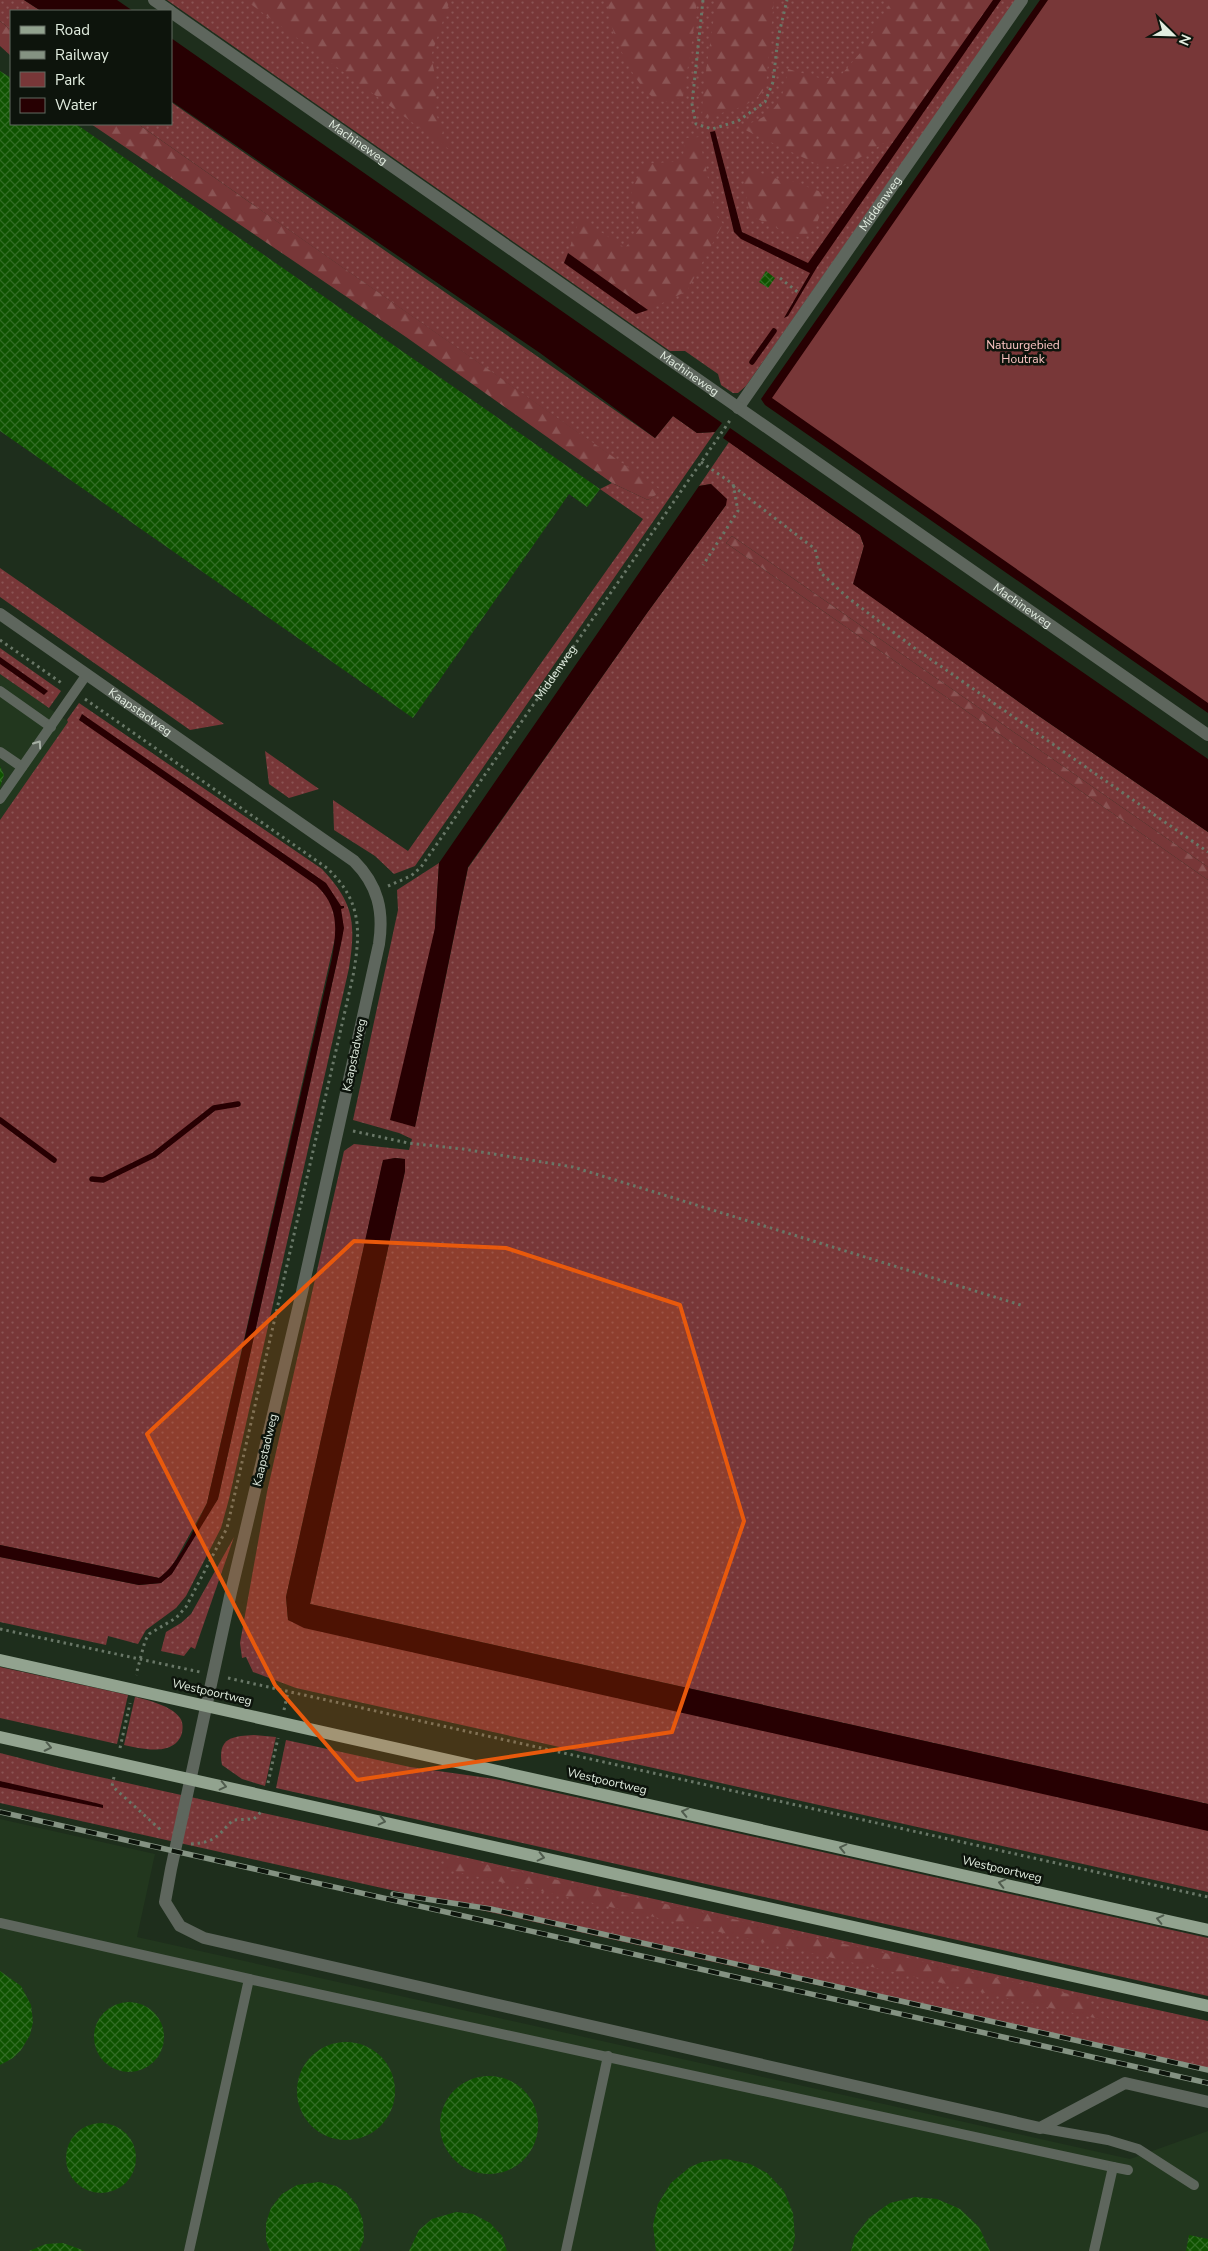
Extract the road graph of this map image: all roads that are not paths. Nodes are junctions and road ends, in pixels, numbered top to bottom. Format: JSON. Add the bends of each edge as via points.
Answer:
{"nodes":[{"id":1,"x":154,"y":0,"type":"edge"},
{"id":2,"x":1022,"y":0,"type":"edge"},
{"id":3,"x":168,"y":10,"type":"edge"},
{"id":4,"x":172,"y":13,"type":"edge"},
{"id":5,"x":736,"y":412,"type":"junction"},
{"id":6,"x":0,"y":614,"type":"edge"},
{"id":7,"x":88,"y":674,"type":"junction"},
{"id":8,"x":0,"y":691,"type":"edge"},
{"id":9,"x":51,"y":727,"type":"junction"},
{"id":10,"x":1208,"y":735,"type":"edge"},
{"id":11,"x":0,"y":752,"type":"edge"},
{"id":12,"x":22,"y":767,"type":"junction"},
{"id":13,"x":0,"y":798,"type":"edge"},
{"id":14,"x":0,"y":1660,"type":"edge"},
{"id":15,"x":206,"y":1704,"type":"junction"},
{"id":16,"x":0,"y":1737,"type":"edge"},
{"id":17,"x":190,"y":1778,"type":"junction"},
{"id":18,"x":0,"y":1923,"type":"edge"},
{"id":19,"x":1208,"y":1930,"type":"edge"},
{"id":20,"x":249,"y":1979,"type":"junction"},
{"id":21,"x":1208,"y":2006,"type":"edge"},
{"id":22,"x":608,"y":2056,"type":"junction"},
{"id":23,"x":1208,"y":2102,"type":"edge"},
{"id":24,"x":1040,"y":2128,"type":"junction"},
{"id":25,"x":1114,"y":2167,"type":"junction"},
{"id":26,"x":1128,"y":2170,"type":"dead end"},
{"id":27,"x":1194,"y":2185,"type":"dead end"},
{"id":28,"x":188,"y":2251,"type":"edge"},
{"id":29,"x":566,"y":2251,"type":"edge"},
{"id":30,"x":1094,"y":2251,"type":"edge"}],
"edges":[{"from":1,"to":3,"type":"street","name":"Machineweg"},
{"from":2,"to":5,"type":"street","name":"Middenweg"},
{"from":4,"to":5,"type":"street","name":"Machineweg"},
{"from":5,"to":10,"type":"street","name":"Machineweg"},
{"from":6,"to":7,"type":"street","name":"Kaapstadweg"},
{"from":7,"to":9,"type":"lane"},
{"from":7,"to":15,"type":"street","name":"Kaapstadweg","via":[[348,856],[366,874],[376,892],[382,916],[379,944],[302,1292]]},
{"from":8,"to":9,"type":"lane"},
{"from":12,"to":9,"type":"lane","one_way":true},
{"from":11,"to":12,"type":"lane"},
{"from":12,"to":13,"type":"lane"},
{"from":14,"to":15,"type":"main road","name":"Westpoortweg"},
{"from":15,"to":17,"type":"street","name":"Kaapstadweg"},
{"from":19,"to":15,"type":"main road","name":"Westpoortweg","one_way":true},
{"from":16,"to":17,"type":"main road","one_way":true},
{"from":17,"to":21,"type":"main road","one_way":true},
{"from":17,"to":24,"type":"street","name":"Kaapstadweg","via":[[165,1902],[180,1926],[204,1938]]},
{"from":18,"to":20,"type":"lane"},
{"from":20,"to":22,"type":"lane"},
{"from":20,"to":28,"type":"lane"},
{"from":22,"to":25,"type":"lane"},
{"from":22,"to":29,"type":"lane"},
{"from":23,"to":24,"type":"street","via":[[1125,2083]]},
{"from":24,"to":27,"type":"lane","via":[[1108,2140],[1138,2149]]},
{"from":25,"to":26,"type":"lane"},
{"from":25,"to":30,"type":"lane"}]}
